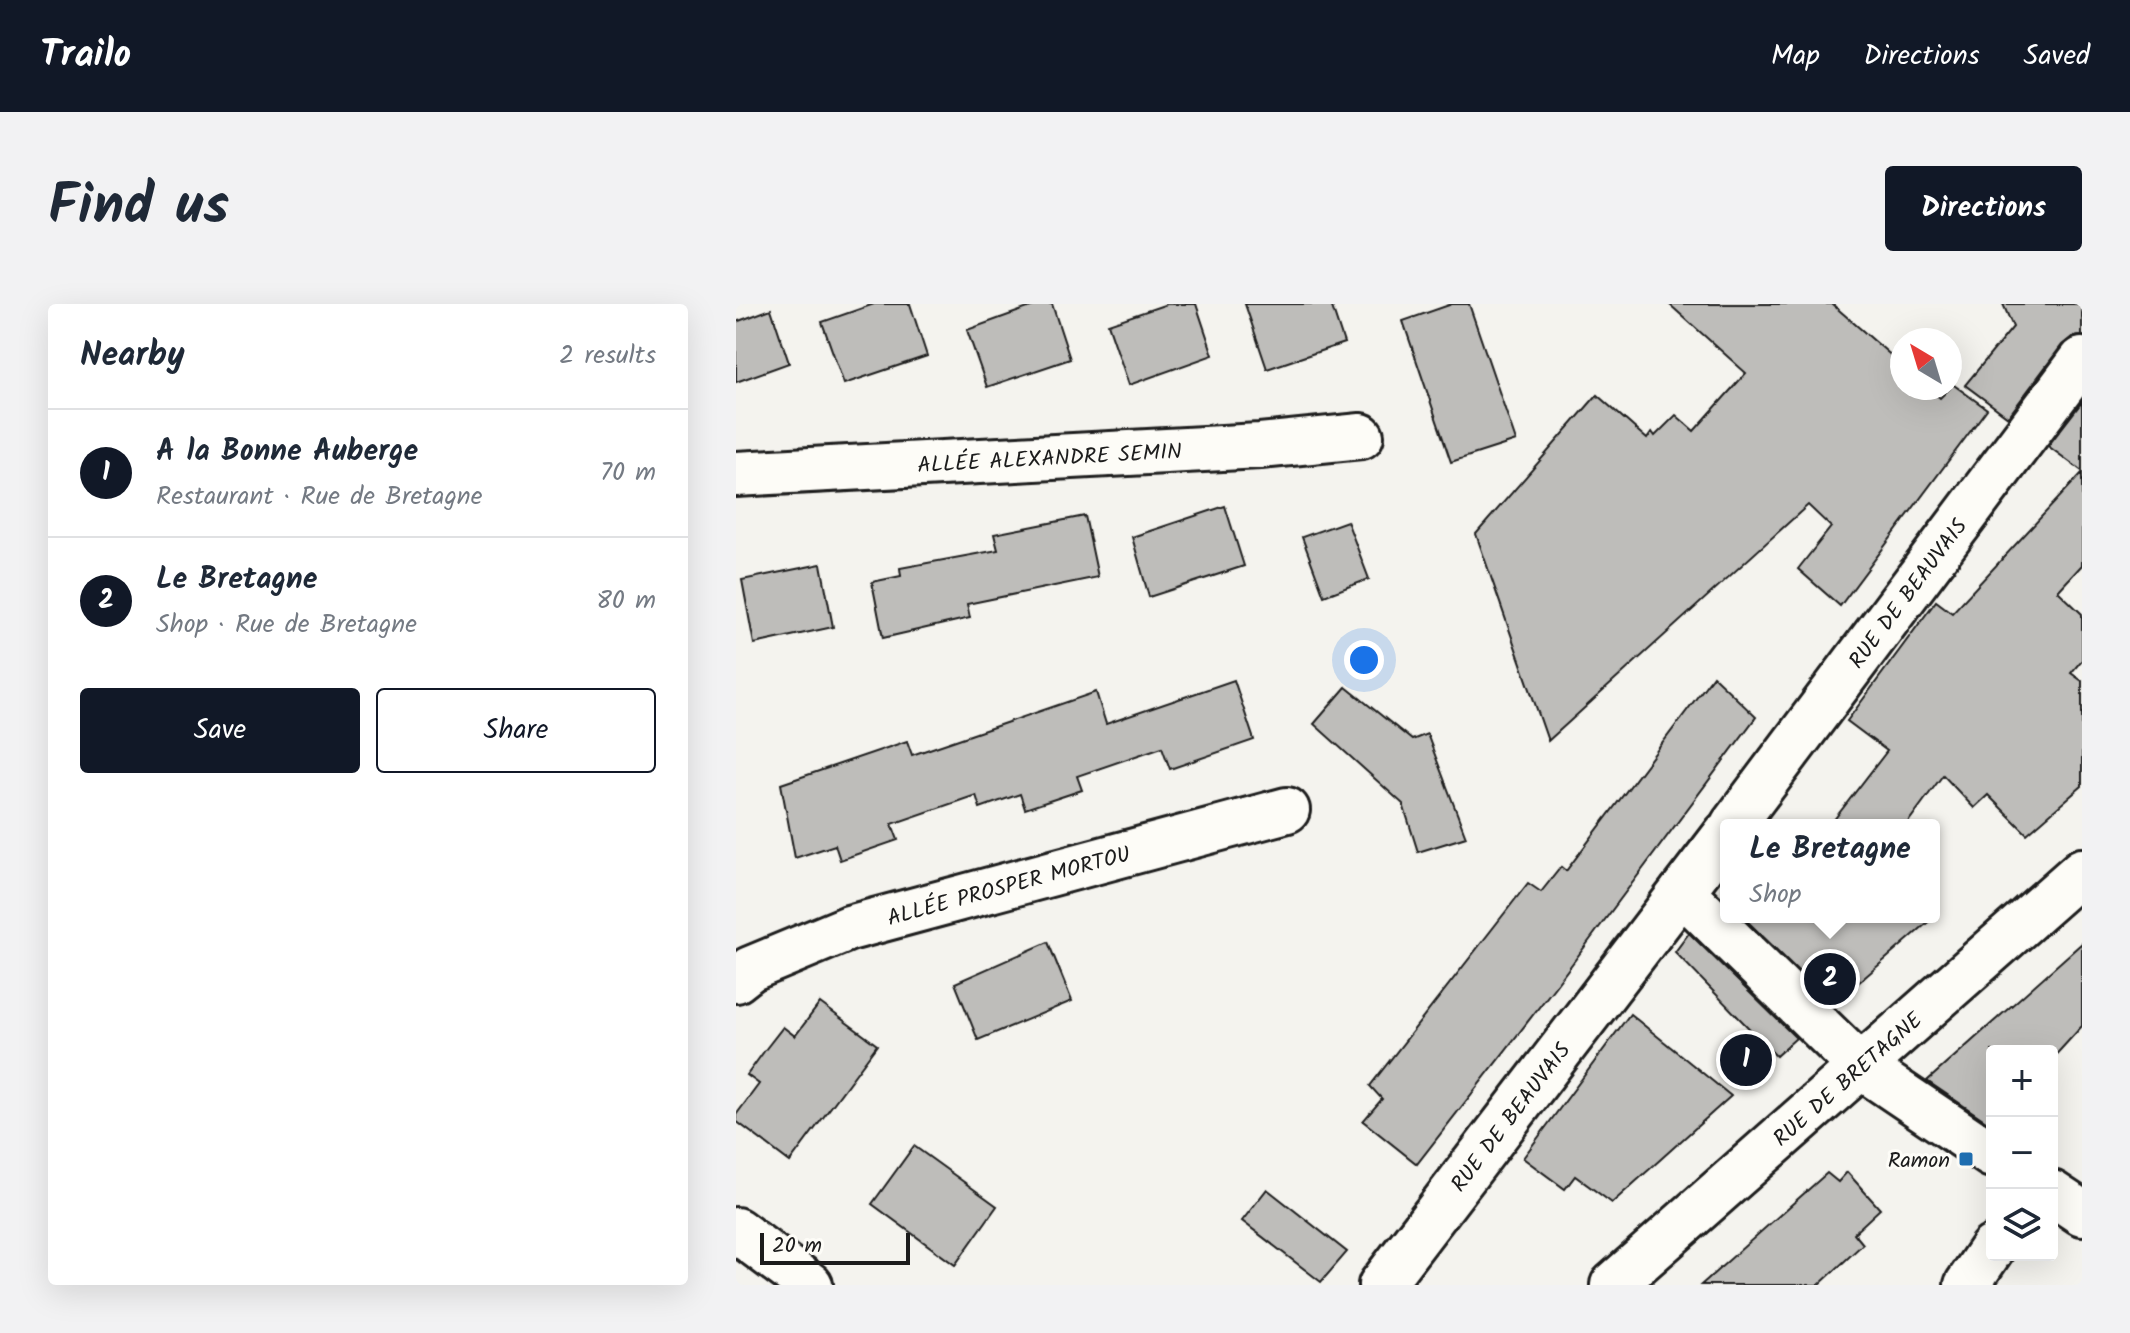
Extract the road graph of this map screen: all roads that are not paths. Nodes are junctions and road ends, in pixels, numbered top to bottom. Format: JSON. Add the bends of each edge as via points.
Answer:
{"nodes":[{"id":1,"x":2082,"y":360,"type":"edge"},
{"id":2,"x":1361,"y":436,"type":"dead end"},
{"id":3,"x":736,"y":474,"type":"edge"},
{"id":4,"x":1287,"y":810,"type":"dead end"},
{"id":5,"x":1738,"y":819,"type":"edge"},
{"id":6,"x":1720,"y":842,"type":"edge"},
{"id":7,"x":2082,"y":871,"type":"edge"},
{"id":8,"x":1682,"y":892,"type":"junction"},
{"id":9,"x":736,"y":980,"type":"edge"},
{"id":10,"x":1860,"y":1066,"type":"junction"},
{"id":11,"x":1986,"y":1151,"type":"edge"},
{"id":12,"x":2058,"y":1197,"type":"edge"},
{"id":13,"x":2082,"y":1213,"type":"edge"},
{"id":14,"x":736,"y":1230,"type":"edge"},
{"id":15,"x":1986,"y":1257,"type":"edge"},
{"id":16,"x":810,"y":1285,"type":"edge"},
{"id":17,"x":1381,"y":1285,"type":"edge"},
{"id":18,"x":1613,"y":1285,"type":"edge"},
{"id":19,"x":1967,"y":1285,"type":"edge"}],
"edges":[{"from":1,"to":5,"type":"street","name":"RUE DE BEAUVAIS"},
{"from":2,"to":3,"type":"street","name":"ALLÉE ALEXANDRE SEMIN"},
{"from":4,"to":9,"type":"street","name":"ALLÉE PROSPER MORTOU","via":[[849,928],[750,969]]},
{"from":6,"to":8,"type":"street","name":"RUE DE BEAUVAIS"},
{"from":7,"to":10,"type":"street","name":"RUE DE BRETAGNE"},
{"from":8,"to":10,"type":"street"},
{"from":8,"to":17,"type":"street","name":"RUE DE BEAUVAIS"},
{"from":10,"to":11,"type":"street"},
{"from":10,"to":18,"type":"street","name":"RUE DE BRETAGNE"},
{"from":12,"to":13,"type":"street"},
{"from":14,"to":16,"type":"street"},
{"from":15,"to":19,"type":"street"}]}
